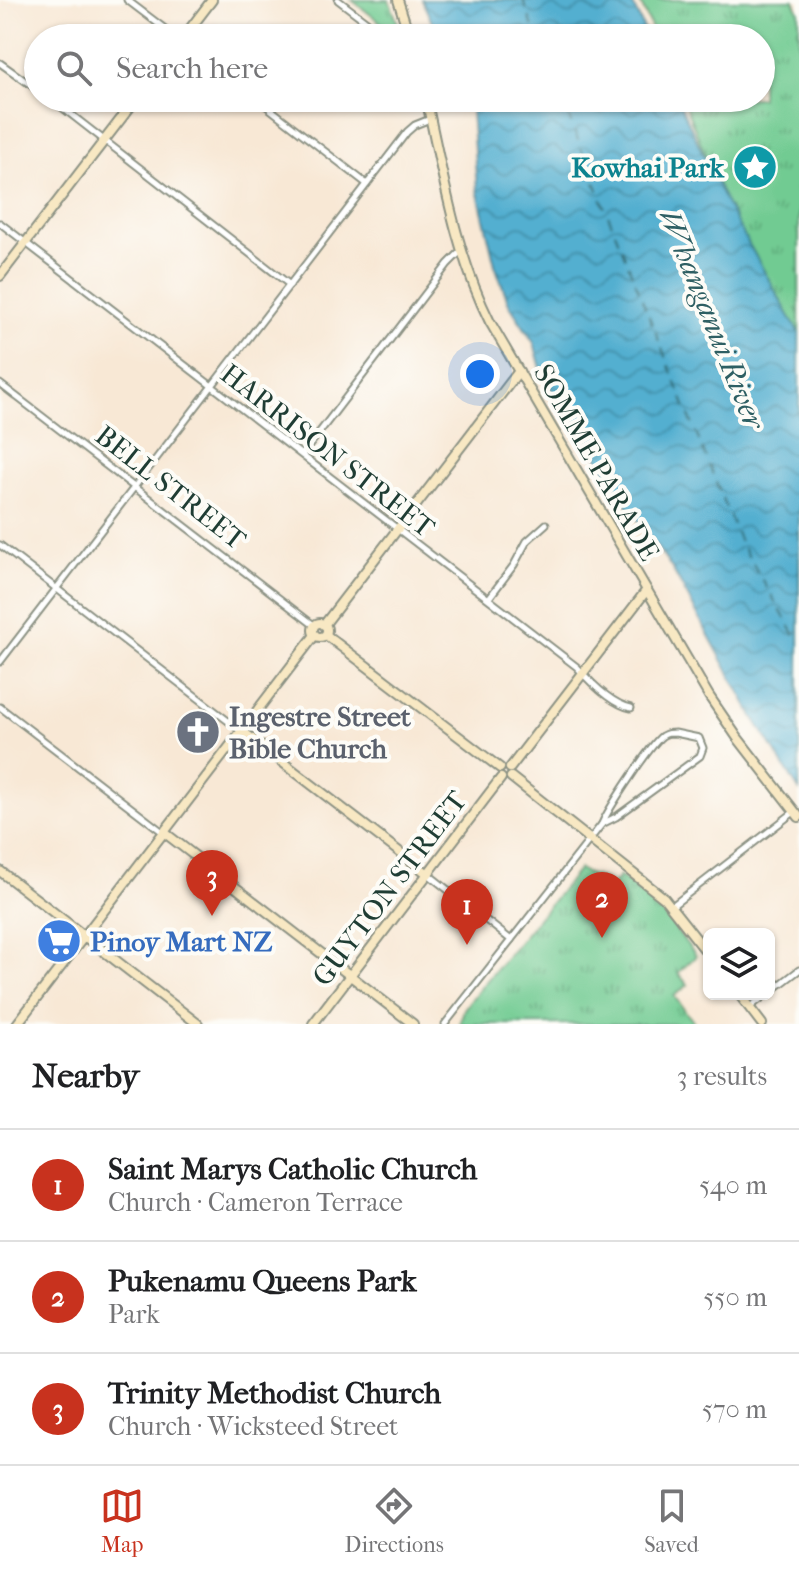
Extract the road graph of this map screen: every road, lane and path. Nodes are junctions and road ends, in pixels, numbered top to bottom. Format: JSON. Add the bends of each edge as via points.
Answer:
{"nodes":[{"id":1,"x":127,"y":0,"type":"edge"},
{"id":2,"x":212,"y":0,"type":"edge"},
{"id":3,"x":338,"y":0,"type":"edge"},
{"id":4,"x":398,"y":0,"type":"edge"},
{"id":5,"x":159,"y":24,"type":"edge"},
{"id":6,"x":194,"y":24,"type":"edge"},
{"id":7,"x":370,"y":24,"type":"edge"},
{"id":8,"x":406,"y":24,"type":"edge"},
{"id":9,"x":0,"y":63,"type":"edge"},
{"id":10,"x":24,"y":80,"type":"edge"},
{"id":11,"x":68,"y":112,"type":"edge"},
{"id":12,"x":126,"y":112,"type":"edge"},
{"id":13,"x":274,"y":112,"type":"edge"},
{"id":14,"x":430,"y":112,"type":"edge"},
{"id":15,"x":431,"y":118,"type":"junction"},
{"id":16,"x":104,"y":141,"type":"junction"},
{"id":17,"x":367,"y":184,"type":"junction"},
{"id":18,"x":0,"y":223,"type":"edge"},
{"id":19,"x":26,"y":243,"type":"junction"},
{"id":20,"x":461,"y":251,"type":"junction"},
{"id":21,"x":0,"y":276,"type":"edge"},
{"id":22,"x":290,"y":285,"type":"junction"},
{"id":23,"x":519,"y":371,"type":"junction"},
{"id":24,"x":0,"y":384,"type":"edge"},
{"id":25,"x":212,"y":386,"type":"junction"},
{"id":26,"x":302,"y":455,"type":"junction"},
{"id":27,"x":134,"y":487,"type":"junction"},
{"id":28,"x":546,"y":524,"type":"dead end"},
{"id":29,"x":398,"y":528,"type":"junction"},
{"id":30,"x":0,"y":545,"type":"edge"},
{"id":31,"x":56,"y":589,"type":"junction"},
{"id":32,"x":646,"y":591,"type":"junction"},
{"id":33,"x":489,"y":599,"type":"junction"},
{"id":34,"x":320,"y":630,"type":"junction"},
{"id":35,"x":0,"y":662,"type":"edge"},
{"id":36,"x":582,"y":673,"type":"junction"},
{"id":37,"x":0,"y":707,"type":"edge"},
{"id":38,"x":631,"y":708,"type":"dead end"},
{"id":39,"x":242,"y":731,"type":"junction"},
{"id":40,"x":505,"y":773,"type":"junction"},
{"id":41,"x":797,"y":814,"type":"edge"},
{"id":42,"x":602,"y":824,"type":"junction"},
{"id":43,"x":165,"y":833,"type":"junction"},
{"id":44,"x":591,"y":838,"type":"junction"},
{"id":45,"x":0,"y":871,"type":"edge"},
{"id":46,"x":428,"y":874,"type":"junction"},
{"id":47,"x":672,"y":906,"type":"junction"},
{"id":48,"x":85,"y":936,"type":"junction"},
{"id":49,"x":511,"y":940,"type":"junction"},
{"id":50,"x":703,"y":947,"type":"edge"},
{"id":51,"x":799,"y":970,"type":"edge"},
{"id":52,"x":350,"y":976,"type":"junction"},
{"id":53,"x":775,"y":988,"type":"edge"},
{"id":54,"x":744,"y":1000,"type":"edge"},
{"id":55,"x":759,"y":1000,"type":"edge"},
{"id":56,"x":750,"y":1007,"type":"junction"},
{"id":57,"x":17,"y":1024,"type":"edge"},
{"id":58,"x":198,"y":1024,"type":"edge"},
{"id":59,"x":313,"y":1024,"type":"edge"},
{"id":60,"x":413,"y":1024,"type":"edge"},
{"id":61,"x":445,"y":1024,"type":"edge"},
{"id":62,"x":762,"y":1024,"type":"edge"}],
"edges":[{"from":1,"to":5,"type":"street"},
{"from":2,"to":6,"type":"main road"},
{"from":3,"to":7,"type":"street"},
{"from":4,"to":8,"type":"main road"},
{"from":9,"to":10,"type":"street"},
{"from":11,"to":16,"type":"street"},
{"from":12,"to":16,"type":"main road"},
{"from":13,"to":17,"type":"street"},
{"from":14,"to":15,"type":"main road","name":"SOMME PARADE"},
{"from":15,"to":17,"type":"street","via":[[407,132]]},
{"from":15,"to":20,"type":"main road","name":"SOMME PARADE"},
{"from":16,"to":19,"type":"main road"},
{"from":16,"to":22,"type":"street"},
{"from":17,"to":22,"type":"street"},
{"from":18,"to":19,"type":"street","name":"HARRISON STREET"},
{"from":19,"to":21,"type":"main road"},
{"from":19,"to":25,"type":"street","name":"HARRISON STREET"},
{"from":20,"to":23,"type":"main road","name":"SOMME PARADE","via":[[483,308]]},
{"from":20,"to":26,"type":"street"},
{"from":22,"to":25,"type":"street"},
{"from":23,"to":29,"type":"main road"},
{"from":23,"to":32,"type":"main road","name":"SOMME PARADE"},
{"from":24,"to":27,"type":"street","name":"BELL STREET"},
{"from":25,"to":26,"type":"street","name":"HARRISON STREET"},
{"from":25,"to":27,"type":"street"},
{"from":26,"to":29,"type":"street","name":"HARRISON STREET"},
{"from":27,"to":31,"type":"street"},
{"from":27,"to":34,"type":"street","name":"BELL STREET"},
{"from":28,"to":33,"type":"street","via":[[527,541]]},
{"from":29,"to":33,"type":"street","name":"HARRISON STREET"},
{"from":29,"to":34,"type":"main road"},
{"from":30,"to":31,"type":"street"},
{"from":31,"to":35,"type":"street"},
{"from":31,"to":39,"type":"street"},
{"from":32,"to":36,"type":"main road","name":"GUYTON STREET"},
{"from":32,"to":41,"type":"main road","name":"SOMME PARADE","via":[[727,723]]},
{"from":33,"to":36,"type":"street","name":"HARRISON STREET"},
{"from":34,"to":39,"type":"main road"},
{"from":34,"to":40,"type":"main road","name":"BELL STREET"},
{"from":36,"to":38,"type":"street","name":"HARRISON STREET"},
{"from":36,"to":40,"type":"main road","name":"GUYTON STREET"},
{"from":37,"to":43,"type":"street"},
{"from":39,"to":43,"type":"main road"},
{"from":39,"to":46,"type":"main road"},
{"from":40,"to":44,"type":"main road","name":"BELL STREET"},
{"from":40,"to":46,"type":"main road","name":"GUYTON STREET"},
{"from":41,"to":47,"type":"street"},
{"from":42,"to":42,"type":"street","via":[[660,737],[697,737],[702,742],[694,763]]},
{"from":42,"to":44,"type":"street"},
{"from":43,"to":48,"type":"main road"},
{"from":43,"to":52,"type":"main road"},
{"from":44,"to":47,"type":"main road","name":"BELL STREET"},
{"from":44,"to":49,"type":"street"},
{"from":45,"to":48,"type":"main road"},
{"from":46,"to":49,"type":"street"},
{"from":46,"to":52,"type":"main road","name":"GUYTON STREET"},
{"from":47,"to":50,"type":"main road","name":"BELL STREET"},
{"from":48,"to":57,"type":"main road"},
{"from":48,"to":58,"type":"main road"},
{"from":49,"to":61,"type":"street"},
{"from":51,"to":53,"type":"street"},
{"from":52,"to":59,"type":"main road","name":"GUYTON STREET"},
{"from":52,"to":60,"type":"main road"},
{"from":54,"to":56,"type":"main road"},
{"from":55,"to":56,"type":"street"},
{"from":56,"to":62,"type":"main road"}]}
